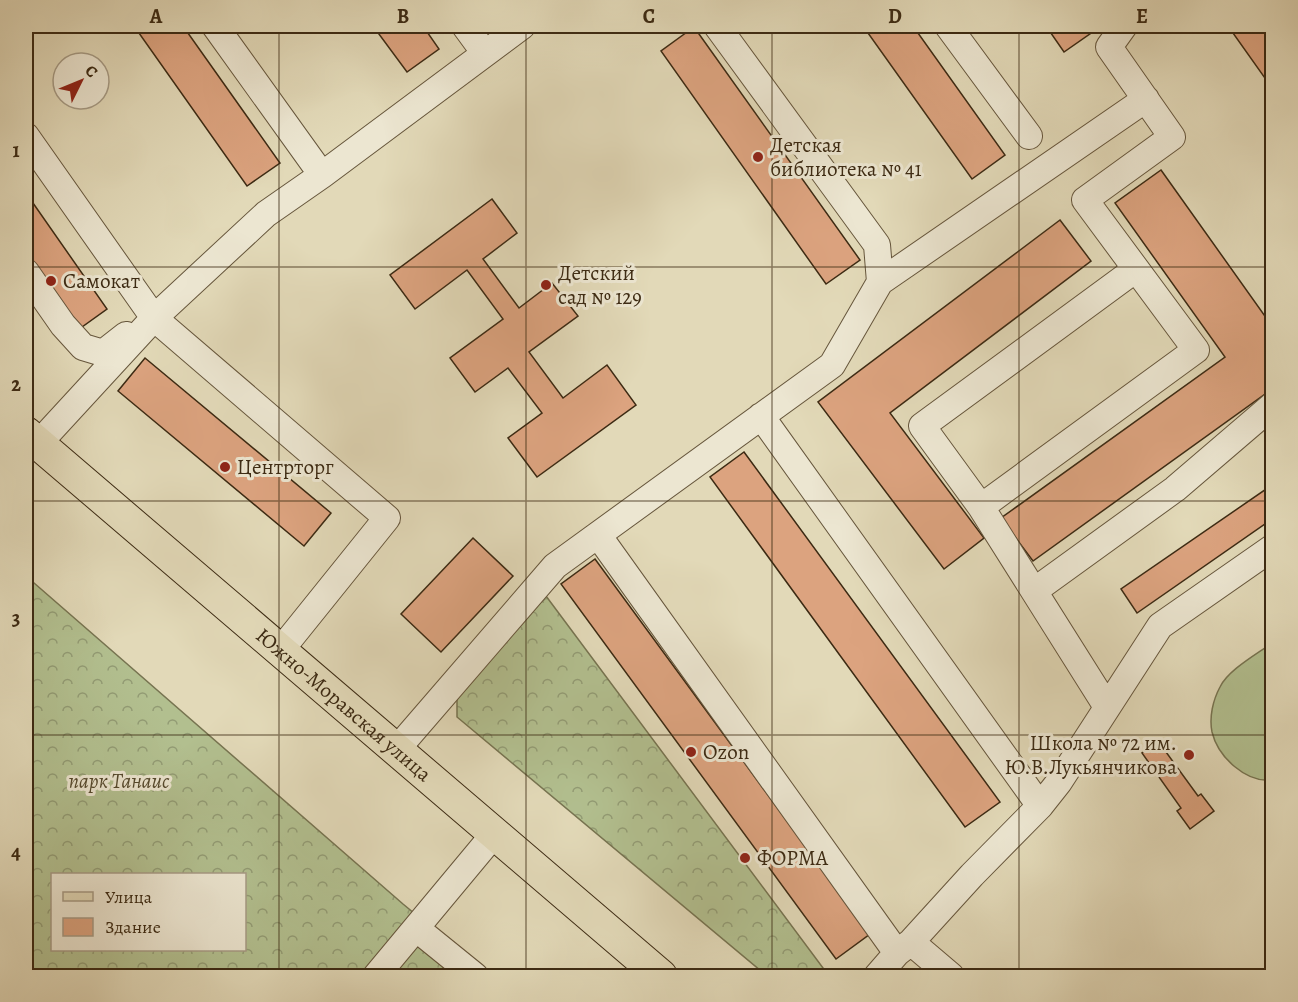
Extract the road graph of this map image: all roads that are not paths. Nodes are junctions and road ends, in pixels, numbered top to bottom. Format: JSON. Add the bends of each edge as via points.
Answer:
{"nodes":[{"id":1,"x":215,"y":26,"type":"edge"},
{"id":2,"x":465,"y":26,"type":"edge"},
{"id":3,"x":522,"y":26,"type":"edge"},
{"id":4,"x":717,"y":26,"type":"edge"},
{"id":5,"x":948,"y":26,"type":"edge"},
{"id":6,"x":1124,"y":26,"type":"edge"},
{"id":7,"x":484,"y":52,"type":"junction"},
{"id":8,"x":1146,"y":99,"type":"junction"},
{"id":9,"x":26,"y":136,"type":"edge"},
{"id":10,"x":1029,"y":136,"type":"dead end"},
{"id":11,"x":322,"y":175,"type":"junction"},
{"id":12,"x":1136,"y":269,"type":"junction"},
{"id":13,"x":26,"y":272,"type":"edge"},
{"id":14,"x":880,"y":282,"type":"junction"},
{"id":15,"x":152,"y":315,"type":"junction"},
{"id":16,"x":1272,"y":406,"type":"edge"},
{"id":17,"x":761,"y":416,"type":"junction"},
{"id":18,"x":32,"y":438,"type":"edge"},
{"id":19,"x":981,"y":507,"type":"junction"},
{"id":20,"x":598,"y":535,"type":"junction"},
{"id":21,"x":1272,"y":548,"type":"edge"},
{"id":22,"x":1034,"y":591,"type":"junction"},
{"id":23,"x":280,"y":651,"type":"junction"},
{"id":24,"x":1107,"y":707,"type":"junction"},
{"id":25,"x":397,"y":748,"type":"junction"},
{"id":26,"x":1040,"y":806,"type":"junction"},
{"id":27,"x":495,"y":833,"type":"junction"},
{"id":28,"x":417,"y":929,"type":"junction"},
{"id":29,"x":904,"y":947,"type":"junction"},
{"id":30,"x":376,"y":976,"type":"edge"},
{"id":31,"x":475,"y":976,"type":"edge"},
{"id":32,"x":662,"y":976,"type":"edge"},
{"id":33,"x":877,"y":976,"type":"edge"},
{"id":34,"x":951,"y":976,"type":"edge"}],
"edges":[{"from":1,"to":11,"type":"lane"},
{"from":2,"to":7,"type":"lane"},
{"from":3,"to":7,"type":"lane"},
{"from":4,"to":14,"type":"lane","via":[[877,245]]},
{"from":5,"to":10,"type":"lane"},
{"from":6,"to":8,"type":"lane","via":[[1109,47]]},
{"from":7,"to":11,"type":"lane"},
{"from":8,"to":12,"type":"lane","via":[[1172,137],[1085,200]]},
{"from":8,"to":14,"type":"lane"},
{"from":9,"to":15,"type":"lane"},
{"from":11,"to":15,"type":"lane","via":[[266,214]]},
{"from":12,"to":19,"type":"lane","via":[[922,426]]},
{"from":12,"to":19,"type":"lane","via":[[1196,350]]},
{"from":13,"to":15,"type":"lane","via":[[83,347],[103,354]]},
{"from":14,"to":17,"type":"lane","via":[[832,365]]},
{"from":15,"to":18,"type":"lane"},
{"from":15,"to":23,"type":"lane","via":[[387,518]]},
{"from":16,"to":22,"type":"lane","via":[[1175,489]]},
{"from":17,"to":20,"type":"lane"},
{"from":17,"to":26,"type":"lane"},
{"from":18,"to":23,"type":"main road","name":"Южно-Моравская улица"},
{"from":19,"to":22,"type":"lane"},
{"from":20,"to":25,"type":"lane","via":[[555,566]]},
{"from":20,"to":29,"type":"lane"},
{"from":21,"to":24,"type":"lane","via":[[1160,626]]},
{"from":22,"to":24,"type":"lane"},
{"from":23,"to":25,"type":"main road","name":"Южно-Моравская улица"},
{"from":24,"to":26,"type":"lane"},
{"from":25,"to":27,"type":"main road","name":"Южно-Моравская улица"},
{"from":26,"to":29,"type":"lane"},
{"from":27,"to":28,"type":"lane"},
{"from":27,"to":32,"type":"main road","name":"Южно-Моравская улица"},
{"from":28,"to":30,"type":"lane"},
{"from":28,"to":31,"type":"lane"},
{"from":29,"to":33,"type":"lane"},
{"from":29,"to":34,"type":"lane"}]}
